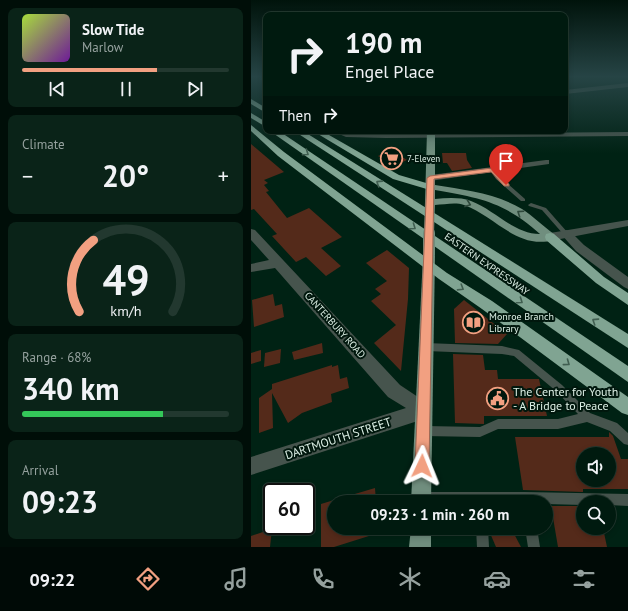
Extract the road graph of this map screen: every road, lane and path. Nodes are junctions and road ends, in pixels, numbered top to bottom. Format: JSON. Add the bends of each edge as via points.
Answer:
{"nodes":[{"id":1,"x":253,"y":102,"type":"edge"},
{"id":2,"x":263,"y":109,"type":"edge"},
{"id":3,"x":251,"y":115,"type":"edge"},
{"id":4,"x":263,"y":124,"type":"edge"},
{"id":5,"x":251,"y":127,"type":"edge"},
{"id":6,"x":278,"y":134,"type":"edge"},
{"id":7,"x":303,"y":134,"type":"edge"},
{"id":8,"x":322,"y":134,"type":"edge"},
{"id":9,"x":346,"y":134,"type":"edge"},
{"id":10,"x":419,"y":134,"type":"edge"},
{"id":11,"x":431,"y":134,"type":"edge"},
{"id":12,"x":568,"y":134,"type":"edge"},
{"id":13,"x":628,"y":134,"type":"edge"},
{"id":14,"x":547,"y":162,"type":"dead end"},
{"id":15,"x":492,"y":170,"type":"junction"},
{"id":16,"x":430,"y":183,"type":"junction"},
{"id":17,"x":523,"y":200,"type":"dead end"},
{"id":18,"x":430,"y":202,"type":"junction"},
{"id":19,"x":531,"y":205,"type":"dead end"},
{"id":20,"x":628,"y":223,"type":"edge"},
{"id":21,"x":251,"y":234,"type":"edge"},
{"id":22,"x":566,"y":234,"type":"junction"},
{"id":23,"x":550,"y":237,"type":"junction"},
{"id":24,"x":429,"y":260,"type":"junction"},
{"id":25,"x":278,"y":263,"type":"junction"},
{"id":26,"x":251,"y":268,"type":"edge"},
{"id":27,"x":628,"y":284,"type":"edge"},
{"id":28,"x":628,"y":300,"type":"edge"},
{"id":29,"x":628,"y":342,"type":"edge"},
{"id":30,"x":426,"y":347,"type":"junction"},
{"id":31,"x":628,"y":375,"type":"edge"},
{"id":32,"x":628,"y":407,"type":"edge"},
{"id":33,"x":424,"y":411,"type":"junction"},
{"id":34,"x":587,"y":417,"type":"junction"},
{"id":35,"x":424,"y":431,"type":"junction"},
{"id":36,"x":628,"y":440,"type":"edge"},
{"id":37,"x":251,"y":466,"type":"edge"},
{"id":38,"x":421,"y":495,"type":"edge"},
{"id":39,"x":553,"y":500,"type":"edge"},
{"id":40,"x":628,"y":500,"type":"edge"},
{"id":41,"x":421,"y":535,"type":"edge"},
{"id":42,"x":482,"y":535,"type":"edge"},
{"id":43,"x":532,"y":535,"type":"edge"},
{"id":44,"x":421,"y":547,"type":"edge"},
{"id":45,"x":483,"y":547,"type":"edge"},
{"id":46,"x":534,"y":547,"type":"edge"}],
"edges":[{"from":1,"to":2,"type":"highway"},
{"from":3,"to":4,"type":"highway"},
{"from":5,"to":24,"type":"highway","via":[[281,154]]},
{"from":6,"to":31,"type":"highway","name":"EASTERN EXPRESSWAY","one_way":true},
{"from":29,"to":7,"type":"highway","name":"EASTERN EXPRESSWAY","one_way":true},
{"from":8,"to":16,"type":"highway","via":[[396,177]]},
{"from":9,"to":10,"type":"street"},
{"from":11,"to":16,"type":"main road"},
{"from":12,"to":13,"type":"street"},
{"from":14,"to":15,"type":"street"},
{"from":15,"to":16,"type":"street"},
{"from":15,"to":17,"type":"lane"},
{"from":16,"to":18,"type":"main road"},
{"from":23,"to":16,"type":"main road","one_way":true,"via":[[524,215],[503,203]]},
{"from":18,"to":23,"type":"main road","one_way":true,"via":[[462,202],[489,214],[525,237],[536,240]]},
{"from":18,"to":24,"type":"main road","bridge":true},
{"from":19,"to":22,"type":"lane","via":[[544,209]]},
{"from":20,"to":22,"type":"street"},
{"from":21,"to":25,"type":"street","name":"CANTERBURY ROAD"},
{"from":22,"to":23,"type":"street"},
{"from":22,"to":27,"type":"street","via":[[580,248]]},
{"from":23,"to":28,"type":"highway","via":[[599,280]]},
{"from":24,"to":30,"type":"main road"},
{"from":24,"to":32,"type":"highway","one_way":true},
{"from":25,"to":26,"type":"street"},
{"from":25,"to":33,"type":"street","name":"CANTERBURY ROAD","via":[[394,391]]},
{"from":30,"to":33,"type":"main road"},
{"from":30,"to":34,"type":"lane","via":[[502,350],[516,353],[559,388]]},
{"from":33,"to":35,"type":"main road"},
{"from":33,"to":37,"type":"street","name":"DARTMOUTH STREET"},
{"from":34,"to":35,"type":"lane","via":[[558,424],[498,424],[480,432]]},
{"from":34,"to":36,"type":"lane","via":[[613,427]]},
{"from":35,"to":38,"type":"main road"},
{"from":39,"to":40,"type":"lane"},
{"from":41,"to":44,"type":"main road"},
{"from":42,"to":45,"type":"lane"},
{"from":43,"to":46,"type":"lane"}]}
